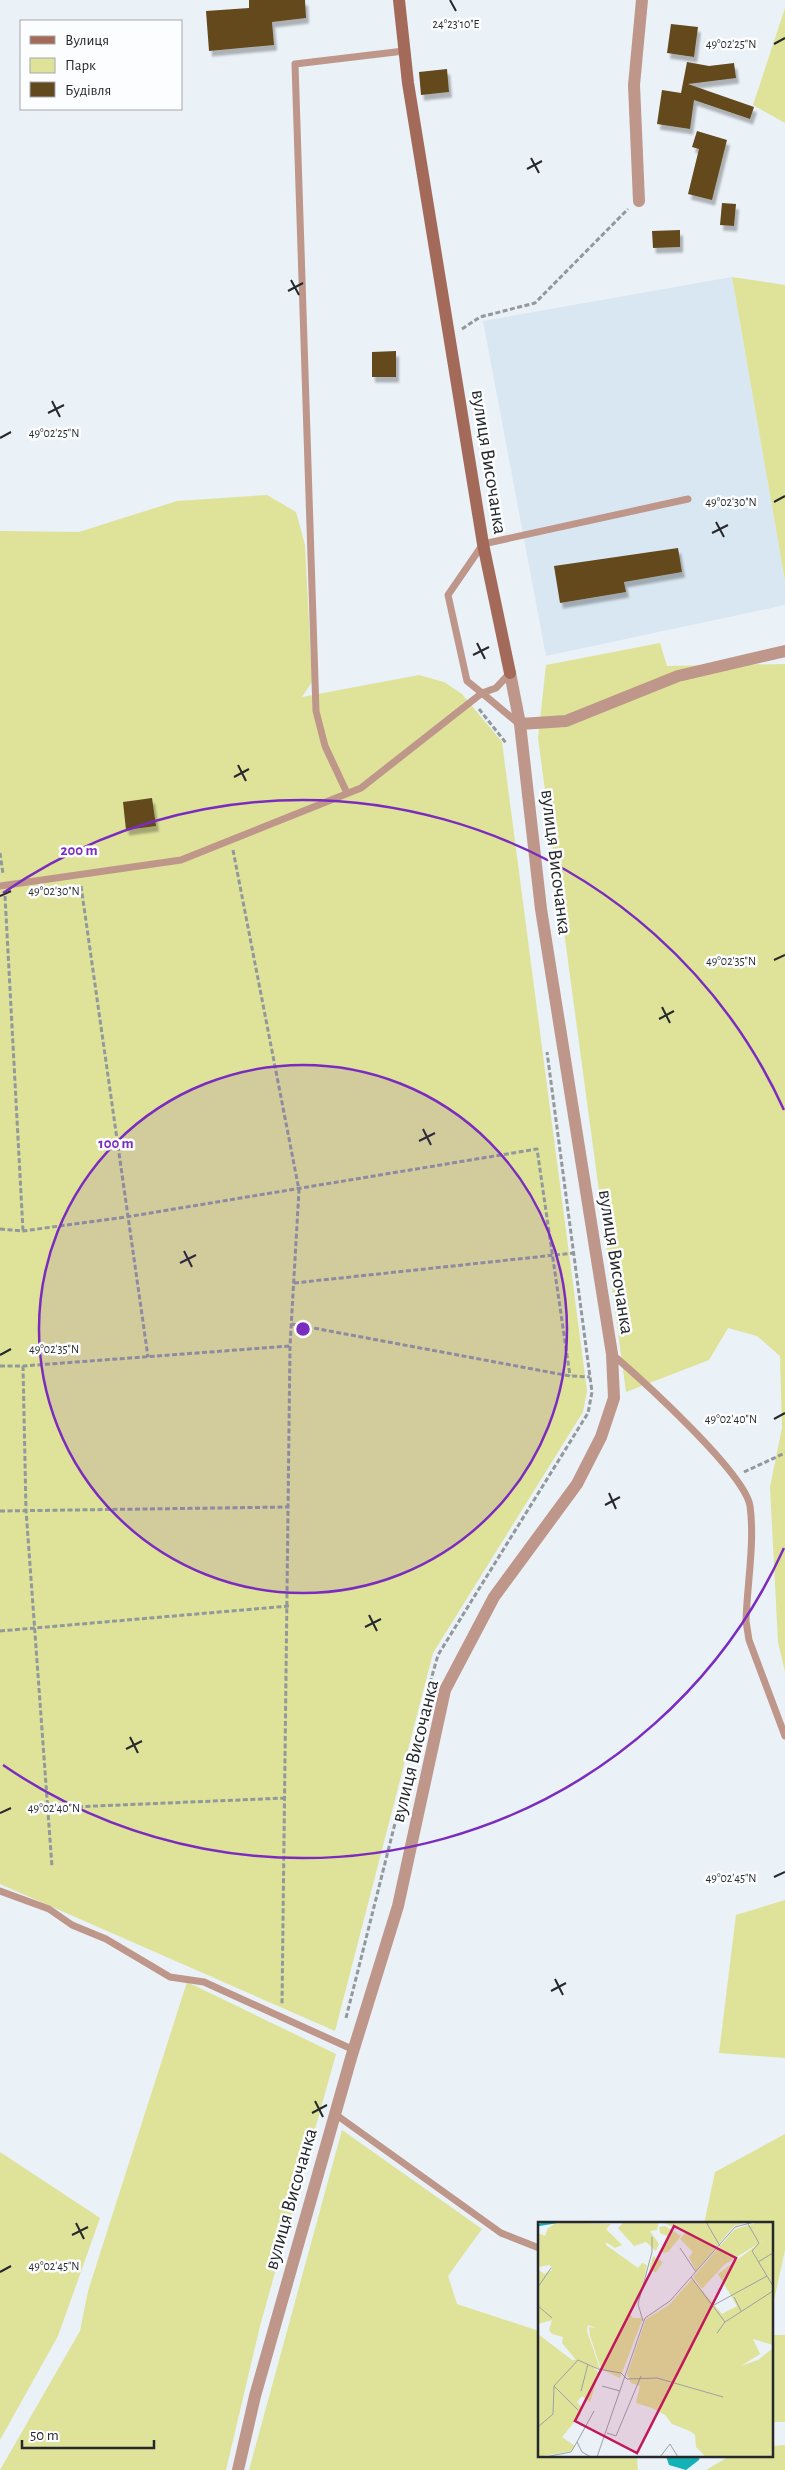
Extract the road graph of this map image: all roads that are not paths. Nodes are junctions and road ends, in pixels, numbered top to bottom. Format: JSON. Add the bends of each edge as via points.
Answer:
{"nodes":[{"id":1,"x":399,"y":0,"type":"edge"},
{"id":2,"x":642,"y":0,"type":"edge"},
{"id":3,"x":404,"y":51,"type":"junction"},
{"id":4,"x":639,"y":201,"type":"road end"},
{"id":5,"x":688,"y":499,"type":"dead end"},
{"id":6,"x":483,"y":544,"type":"junction"},
{"id":7,"x":785,"y":651,"type":"edge"},
{"id":8,"x":510,"y":673,"type":"junction"},
{"id":9,"x":482,"y":693,"type":"junction"},
{"id":10,"x":520,"y":724,"type":"junction"},
{"id":11,"x":347,"y":793,"type":"junction"},
{"id":12,"x":2,"y":886,"type":"edge"},
{"id":13,"x":612,"y":1354,"type":"junction"},
{"id":14,"x":785,"y":1736,"type":"edge"},
{"id":15,"x":0,"y":1891,"type":"edge"},
{"id":16,"x":354,"y":2050,"type":"junction"},
{"id":17,"x":335,"y":2114,"type":"junction"},
{"id":18,"x":538,"y":2248,"type":"edge"},
{"id":19,"x":238,"y":2470,"type":"edge"}],
"edges":[{"from":1,"to":3,"type":"street","name":"вулиця Височанка"},
{"from":2,"to":4,"type":"street","via":[[634,85]]},
{"from":3,"to":6,"type":"street","name":"вулиця Височанка"},
{"from":3,"to":11,"type":"lane","via":[[295,64],[316,711],[325,746]]},
{"from":5,"to":6,"type":"lane"},
{"from":6,"to":8,"type":"street","name":"вулиця Височанка"},
{"from":6,"to":9,"type":"lane","via":[[448,595],[467,681]]},
{"from":7,"to":10,"type":"street","via":[[678,676],[566,721]]},
{"from":8,"to":9,"type":"lane","via":[[496,688]]},
{"from":8,"to":10,"type":"street","name":"вулиця Височанка"},
{"from":9,"to":10,"type":"lane"},
{"from":9,"to":11,"type":"lane","via":[[361,788]]},
{"from":10,"to":13,"type":"street","name":"вулиця Височанка","via":[[541,909]]},
{"from":11,"to":12,"type":"lane","via":[[180,860]]},
{"from":13,"to":14,"type":"lane","via":[[686,1423],[734,1476],[750,1504],[746,1621]]},
{"from":13,"to":16,"type":"street","name":"вулиця Височанка","via":[[614,1398],[601,1437],[577,1484],[494,1597],[445,1690],[398,1906]]},
{"from":15,"to":16,"type":"lane","via":[[49,1909],[72,1925],[106,1939],[170,1978],[204,1982]]},
{"from":16,"to":17,"type":"street","name":"вулиця Височанка"},
{"from":17,"to":18,"type":"lane","via":[[501,2233]]},
{"from":17,"to":19,"type":"street","name":"вулиця Височанка","via":[[255,2396]]}]}
